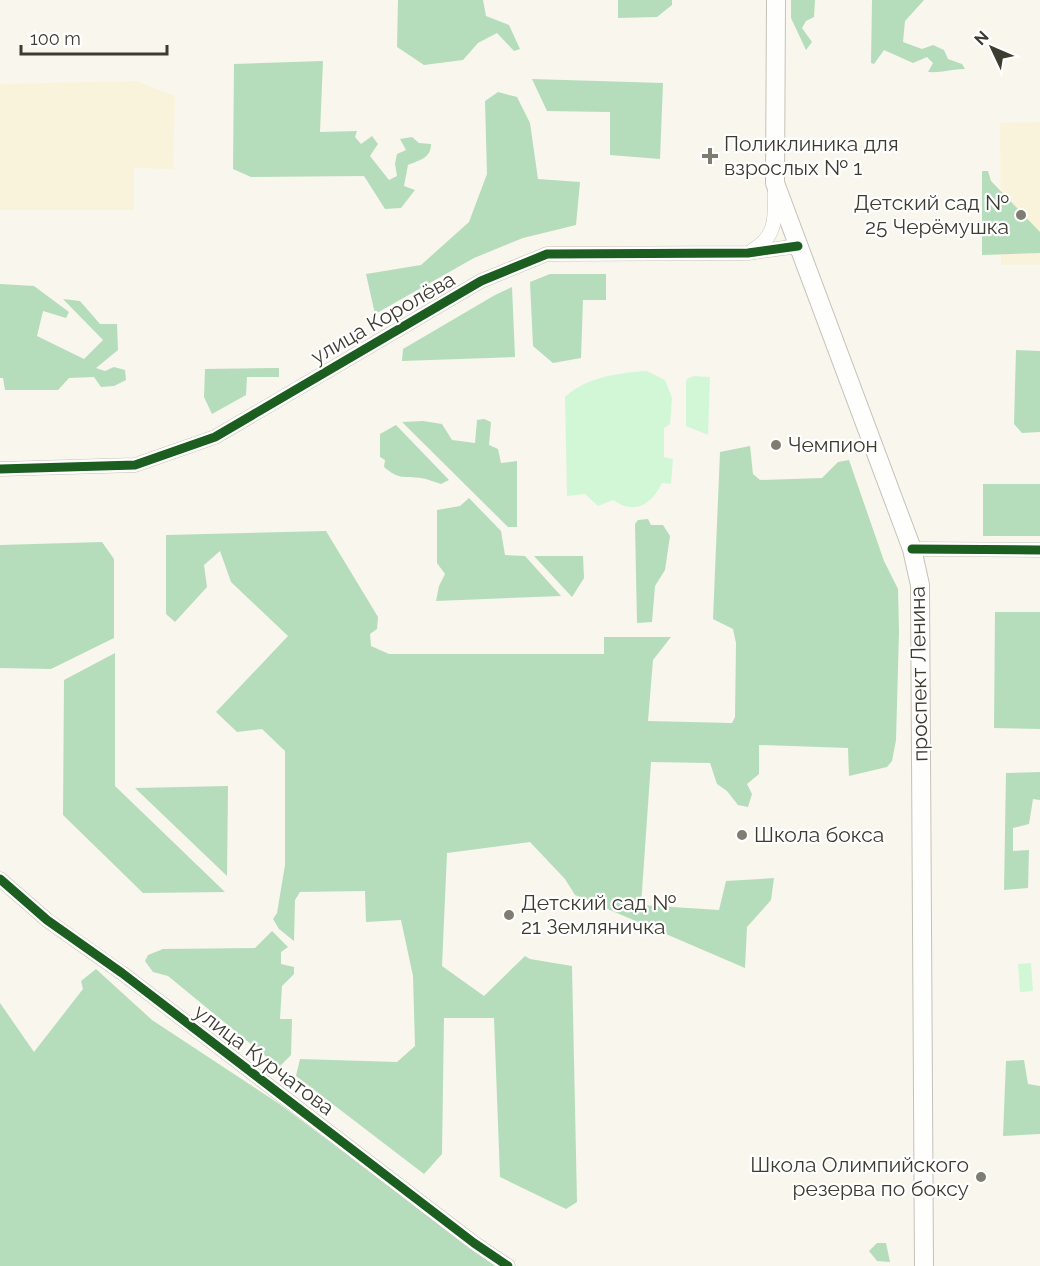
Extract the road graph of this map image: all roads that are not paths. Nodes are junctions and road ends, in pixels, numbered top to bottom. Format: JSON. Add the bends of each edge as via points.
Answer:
{"nodes":[{"id":1,"x":776,"y":0,"type":"edge"},
{"id":2,"x":775,"y":183,"type":"junction"},
{"id":3,"x":798,"y":246,"type":"junction"},
{"id":4,"x":748,"y":253,"type":"junction"},
{"id":5,"x":0,"y":469,"type":"edge"},
{"id":6,"x":912,"y":549,"type":"junction"},
{"id":7,"x":1040,"y":550,"type":"edge"},
{"id":8,"x":3,"y":883,"type":"edge"},
{"id":9,"x":508,"y":1266,"type":"edge"},
{"id":10,"x":924,"y":1266,"type":"edge"}],
"edges":[{"from":1,"to":2,"type":"main road","name":"проспект Ленина"},
{"from":2,"to":3,"type":"main road","name":"проспект Ленина"},
{"from":2,"to":4,"type":"street","via":[[772,230],[764,244]]},
{"from":3,"to":4,"type":"street","name":"улица Королёва"},
{"from":3,"to":6,"type":"main road","name":"проспект Ленина"},
{"from":4,"to":5,"type":"street","name":"улица Королёва","via":[[547,254],[481,281],[215,437],[135,465]]},
{"from":6,"to":7,"type":"street"},
{"from":6,"to":10,"type":"main road","name":"проспект Ленина","via":[[920,585]]},
{"from":8,"to":9,"type":"street","name":"улица Курчатова"}]}
